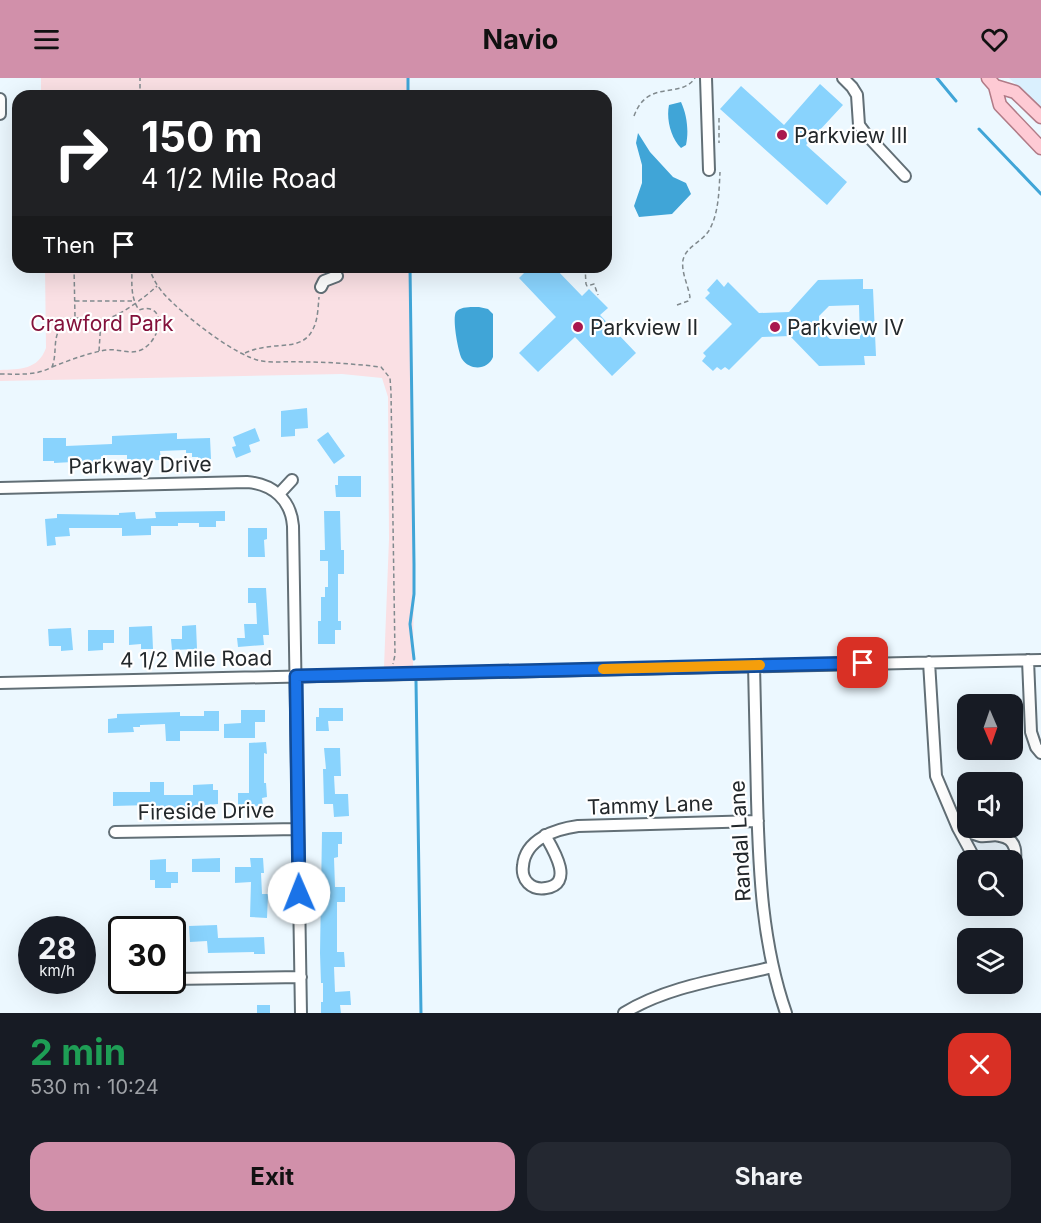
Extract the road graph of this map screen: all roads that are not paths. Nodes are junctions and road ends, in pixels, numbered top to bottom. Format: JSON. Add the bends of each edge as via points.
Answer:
{"nodes":[{"id":1,"x":706,"y":78,"type":"edge"},
{"id":2,"x":843,"y":78,"type":"edge"},
{"id":3,"x":992,"y":82,"type":"edge"},
{"id":4,"x":0,"y":99,"type":"edge"},
{"id":5,"x":0,"y":114,"type":"edge"},
{"id":6,"x":1041,"y":117,"type":"edge"},
{"id":7,"x":1041,"y":148,"type":"edge"},
{"id":8,"x":714,"y":169,"type":"road end"},
{"id":9,"x":905,"y":176,"type":"dead end"},
{"id":10,"x":337,"y":276,"type":"dead end"},
{"id":11,"x":321,"y":287,"type":"road end"},
{"id":12,"x":292,"y":480,"type":"dead end"},
{"id":13,"x":0,"y":488,"type":"edge"},
{"id":14,"x":279,"y":494,"type":"junction"},
{"id":15,"x":1028,"y":660,"type":"junction"},
{"id":16,"x":1041,"y":660,"type":"edge"},
{"id":17,"x":929,"y":662,"type":"junction"},
{"id":18,"x":754,"y":665,"type":"junction"},
{"id":19,"x":296,"y":676,"type":"junction"},
{"id":20,"x":0,"y":682,"type":"edge"},
{"id":21,"x":1041,"y":753,"type":"edge"},
{"id":22,"x":758,"y":821,"type":"junction"},
{"id":23,"x":957,"y":826,"type":"edge"},
{"id":24,"x":298,"y":829,"type":"junction"},
{"id":25,"x":115,"y":832,"type":"dead end"},
{"id":26,"x":545,"y":835,"type":"junction"},
{"id":27,"x":1005,"y":838,"type":"edge"},
{"id":28,"x":1015,"y":850,"type":"edge"},
{"id":29,"x":773,"y":967,"type":"junction"},
{"id":30,"x":301,"y":977,"type":"junction"},
{"id":31,"x":186,"y":979,"type":"edge"},
{"id":32,"x":301,"y":1013,"type":"edge"},
{"id":33,"x":624,"y":1013,"type":"edge"},
{"id":34,"x":786,"y":1013,"type":"edge"}],
"edges":[{"from":1,"to":8,"type":"street"},
{"from":2,"to":9,"type":"street","via":[[857,95],[859,125]]},
{"from":3,"to":6,"type":"main road","via":[[1015,92]]},
{"from":3,"to":7,"type":"main road","via":[[1000,105]]},
{"from":4,"to":5,"type":"street"},
{"from":10,"to":11,"type":"street","via":[[324,281]]},
{"from":12,"to":14,"type":"street"},
{"from":13,"to":14,"type":"street","name":"Parkway Drive","via":[[247,482],[269,487]]},
{"from":14,"to":19,"type":"street","via":[[288,507],[293,526]]},
{"from":15,"to":16,"type":"street","name":"4 1/2 Mile Road"},
{"from":15,"to":17,"type":"street","name":"4 1/2 Mile Road"},
{"from":15,"to":21,"type":"street","via":[[1031,732]]},
{"from":17,"to":18,"type":"street","name":"4 1/2 Mile Road"},
{"from":17,"to":23,"type":"street","via":[[936,776]]},
{"from":18,"to":19,"type":"street","name":"4 1/2 Mile Road"},
{"from":18,"to":22,"type":"street","name":"Randal Lane"},
{"from":19,"to":20,"type":"street","name":"4 1/2 Mile Road"},
{"from":19,"to":24,"type":"street"},
{"from":22,"to":26,"type":"street","name":"Tammy Lane","via":[[578,826]]},
{"from":22,"to":29,"type":"street","name":"Randal Lane","via":[[760,879]]},
{"from":24,"to":25,"type":"street","name":"Fireside Drive"},
{"from":24,"to":30,"type":"street"},
{"from":26,"to":26,"type":"street","via":[[532,845],[523,864],[527,883],[543,889],[560,877],[557,856]]},
{"from":27,"to":28,"type":"street"},
{"from":29,"to":33,"type":"street","via":[[672,991]]},
{"from":29,"to":34,"type":"street","name":"Randal Lane"},
{"from":30,"to":31,"type":"street"},
{"from":30,"to":32,"type":"street"}]}
